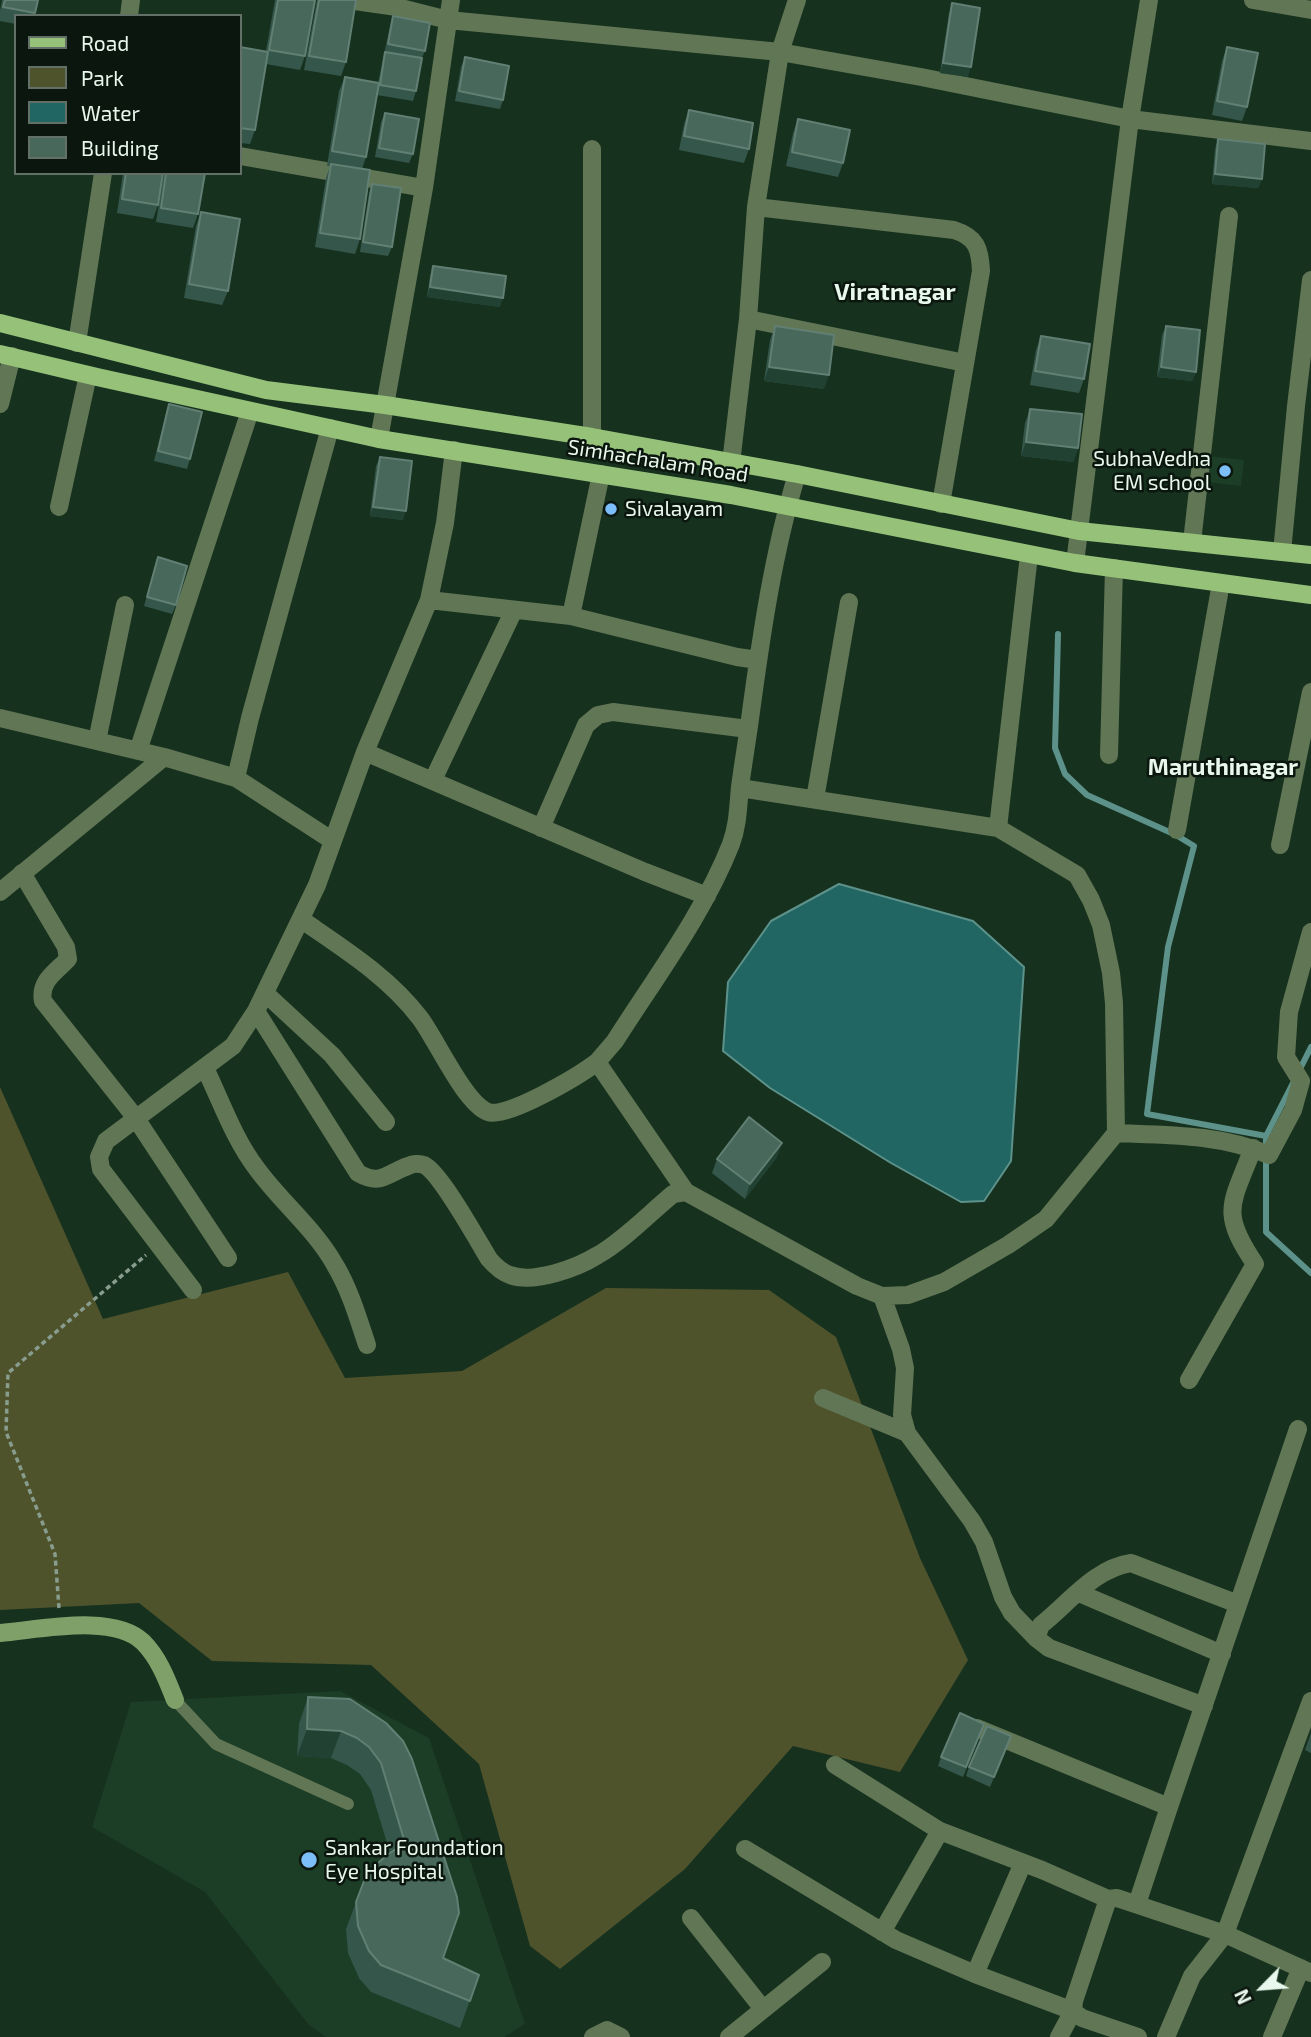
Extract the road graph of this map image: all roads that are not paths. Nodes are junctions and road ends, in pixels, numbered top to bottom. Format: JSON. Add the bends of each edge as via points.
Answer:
{"nodes":[{"id":1,"x":348,"y":0,"type":"edge"},
{"id":2,"x":451,"y":0,"type":"edge"},
{"id":3,"x":797,"y":0,"type":"edge"},
{"id":4,"x":1149,"y":0,"type":"edge"},
{"id":5,"x":1252,"y":0,"type":"edge"},
{"id":6,"x":1311,"y":10,"type":"edge"},
{"id":7,"x":448,"y":20,"type":"junction"},
{"id":8,"x":780,"y":52,"type":"junction"},
{"id":9,"x":1130,"y":120,"type":"junction"},
{"id":10,"x":1311,"y":141,"type":"edge"},
{"id":11,"x":592,"y":149,"type":"dead end"},
{"id":12,"x":242,"y":156,"type":"edge"},
{"id":13,"x":103,"y":175,"type":"edge"},
{"id":14,"x":424,"y":188,"type":"junction"},
{"id":15,"x":757,"y":207,"type":"junction"},
{"id":16,"x":1229,"y":216,"type":"dead end"},
{"id":17,"x":1311,"y":280,"type":"edge"},
{"id":18,"x":748,"y":319,"type":"junction"},
{"id":19,"x":0,"y":323,"type":"edge"},
{"id":20,"x":77,"y":342,"type":"junction"},
{"id":21,"x":6,"y":355,"type":"edge"},
{"id":22,"x":965,"y":363,"type":"junction"},
{"id":23,"x":88,"y":375,"type":"junction"},
{"id":24,"x":0,"y":404,"type":"edge"},
{"id":25,"x":385,"y":405,"type":"junction"},
{"id":26,"x":250,"y":411,"type":"junction"},
{"id":27,"x":330,"y":428,"type":"junction"},
{"id":28,"x":592,"y":437,"type":"junction"},
{"id":29,"x":379,"y":439,"type":"junction"},
{"id":30,"x":454,"y":450,"type":"junction"},
{"id":31,"x":731,"y":463,"type":"junction"},
{"id":32,"x":601,"y":474,"type":"junction"},
{"id":33,"x":797,"y":474,"type":"junction"},
{"id":34,"x":941,"y":504,"type":"junction"},
{"id":35,"x":787,"y":506,"type":"junction"},
{"id":36,"x":59,"y":507,"type":"dead end"},
{"id":37,"x":1079,"y":531,"type":"junction"},
{"id":38,"x":1192,"y":542,"type":"junction"},
{"id":39,"x":1282,"y":552,"type":"junction"},
{"id":40,"x":1029,"y":555,"type":"junction"},
{"id":41,"x":1311,"y":555,"type":"edge"},
{"id":42,"x":1075,"y":563,"type":"junction"},
{"id":43,"x":1114,"y":568,"type":"junction"},
{"id":44,"x":1222,"y":583,"type":"junction"},
{"id":45,"x":1311,"y":595,"type":"edge"},
{"id":46,"x":429,"y":600,"type":"junction"},
{"id":47,"x":849,"y":602,"type":"dead end"},
{"id":48,"x":125,"y":605,"type":"dead end"},
{"id":49,"x":514,"y":610,"type":"junction"},
{"id":50,"x":571,"y":616,"type":"junction"},
{"id":51,"x":758,"y":660,"type":"junction"},
{"id":52,"x":1311,"y":692,"type":"edge"},
{"id":53,"x":0,"y":718,"type":"edge"},
{"id":54,"x":748,"y":729,"type":"junction"},
{"id":55,"x":97,"y":741,"type":"junction"},
{"id":56,"x":138,"y":751,"type":"junction"},
{"id":57,"x":365,"y":752,"type":"junction"},
{"id":58,"x":1109,"y":755,"type":"dead end"},
{"id":59,"x":164,"y":757,"type":"junction"},
{"id":60,"x":236,"y":778,"type":"junction"},
{"id":61,"x":433,"y":780,"type":"junction"},
{"id":62,"x":740,"y":788,"type":"junction"},
{"id":63,"x":815,"y":799,"type":"junction"},
{"id":64,"x":541,"y":828,"type":"junction"},
{"id":65,"x":998,"y":828,"type":"junction"},
{"id":66,"x":1177,"y":830,"type":"dead end"},
{"id":67,"x":333,"y":841,"type":"junction"},
{"id":68,"x":1280,"y":845,"type":"dead end"},
{"id":69,"x":22,"y":873,"type":"junction"},
{"id":70,"x":0,"y":892,"type":"edge"},
{"id":71,"x":707,"y":896,"type":"junction"},
{"id":72,"x":302,"y":920,"type":"junction"},
{"id":73,"x":1311,"y":932,"type":"edge"},
{"id":74,"x":265,"y":993,"type":"junction"},
{"id":75,"x":256,"y":1011,"type":"junction"},
{"id":76,"x":597,"y":1062,"type":"junction"},
{"id":77,"x":205,"y":1068,"type":"junction"},
{"id":78,"x":135,"y":1117,"type":"junction"},
{"id":79,"x":386,"y":1122,"type":"dead end"},
{"id":80,"x":1116,"y":1133,"type":"junction"},
{"id":81,"x":1261,"y":1151,"type":"junction"},
{"id":82,"x":685,"y":1192,"type":"junction"},
{"id":83,"x":228,"y":1258,"type":"dead end"},
{"id":84,"x":193,"y":1290,"type":"dead end"},
{"id":85,"x":882,"y":1296,"type":"junction"},
{"id":86,"x":367,"y":1345,"type":"dead end"},
{"id":87,"x":1189,"y":1380,"type":"dead end"},
{"id":88,"x":823,"y":1398,"type":"dead end"},
{"id":89,"x":1298,"y":1429,"type":"dead end"},
{"id":90,"x":907,"y":1433,"type":"junction"},
{"id":91,"x":1079,"y":1593,"type":"junction"},
{"id":92,"x":1238,"y":1604,"type":"junction"},
{"id":93,"x":0,"y":1633,"type":"edge"},
{"id":94,"x":1036,"y":1638,"type":"junction"},
{"id":95,"x":1222,"y":1654,"type":"junction"},
{"id":96,"x":175,"y":1700,"type":"joint"},
{"id":97,"x":1311,"y":1701,"type":"edge"},
{"id":98,"x":1204,"y":1706,"type":"junction"},
{"id":99,"x":977,"y":1728,"type":"edge"},
{"id":100,"x":835,"y":1765,"type":"dead end"},
{"id":101,"x":348,"y":1804,"type":"dead end"},
{"id":102,"x":1170,"y":1807,"type":"junction"},
{"id":103,"x":940,"y":1832,"type":"junction"},
{"id":104,"x":745,"y":1849,"type":"dead end"},
{"id":105,"x":1023,"y":1863,"type":"junction"},
{"id":106,"x":1108,"y":1899,"type":"junction"},
{"id":107,"x":1137,"y":1904,"type":"junction"},
{"id":108,"x":691,"y":1919,"type":"dead end"},
{"id":109,"x":882,"y":1932,"type":"junction"},
{"id":110,"x":1225,"y":1934,"type":"junction"},
{"id":111,"x":822,"y":1962,"type":"dead end"},
{"id":112,"x":1306,"y":1970,"type":"edge"},
{"id":113,"x":975,"y":1974,"type":"junction"},
{"id":114,"x":763,"y":2009,"type":"junction"},
{"id":115,"x":1073,"y":2011,"type":"junction"},
{"id":116,"x":593,"y":2037,"type":"edge"},
{"id":117,"x":621,"y":2037,"type":"edge"},
{"id":118,"x":729,"y":2037,"type":"edge"},
{"id":119,"x":1059,"y":2037,"type":"edge"},
{"id":120,"x":1138,"y":2037,"type":"edge"},
{"id":121,"x":1166,"y":2037,"type":"edge"},
{"id":122,"x":1272,"y":2037,"type":"edge"}],
"edges":[{"from":1,"to":7,"type":"street"},
{"from":2,"to":7,"type":"street"},
{"from":3,"to":8,"type":"street"},
{"from":4,"to":9,"type":"street"},
{"from":5,"to":6,"type":"street"},
{"from":7,"to":8,"type":"street"},
{"from":7,"to":14,"type":"street"},
{"from":8,"to":9,"type":"street"},
{"from":8,"to":15,"type":"street"},
{"from":9,"to":10,"type":"street"},
{"from":9,"to":37,"type":"street"},
{"from":11,"to":28,"type":"street"},
{"from":12,"to":14,"type":"street"},
{"from":13,"to":20,"type":"street"},
{"from":14,"to":25,"type":"street"},
{"from":15,"to":18,"type":"street"},
{"from":15,"to":22,"type":"street","via":[[968,235],[981,254],[981,271]]},
{"from":16,"to":38,"type":"street"},
{"from":17,"to":39,"type":"street"},
{"from":18,"to":22,"type":"street"},
{"from":18,"to":31,"type":"street"},
{"from":19,"to":20,"type":"main road"},
{"from":20,"to":25,"type":"main road","via":[[266,390]]},
{"from":21,"to":23,"type":"main road","name":"Simhachalam Road"},
{"from":21,"to":24,"type":"street"},
{"from":22,"to":34,"type":"street"},
{"from":23,"to":26,"type":"main road","name":"Simhachalam Road"},
{"from":23,"to":36,"type":"street"},
{"from":25,"to":28,"type":"main road"},
{"from":25,"to":29,"type":"street"},
{"from":26,"to":27,"type":"main road","name":"Simhachalam Road"},
{"from":26,"to":56,"type":"street"},
{"from":27,"to":29,"type":"main road","name":"Simhachalam Road"},
{"from":27,"to":60,"type":"street"},
{"from":28,"to":31,"type":"main road"},
{"from":29,"to":30,"type":"main road","name":"Simhachalam Road"},
{"from":30,"to":32,"type":"main road","name":"Simhachalam Road"},
{"from":30,"to":46,"type":"street"},
{"from":31,"to":33,"type":"main road"},
{"from":32,"to":35,"type":"main road","name":"Simhachalam Road"},
{"from":32,"to":50,"type":"street"},
{"from":33,"to":34,"type":"main road"},
{"from":33,"to":35,"type":"street"},
{"from":34,"to":37,"type":"main road"},
{"from":35,"to":40,"type":"main road","name":"Simhachalam Road"},
{"from":35,"to":51,"type":"street"},
{"from":37,"to":38,"type":"main road"},
{"from":37,"to":42,"type":"street"},
{"from":38,"to":39,"type":"main road"},
{"from":39,"to":41,"type":"main road"},
{"from":40,"to":42,"type":"main road","name":"Simhachalam Road"},
{"from":40,"to":65,"type":"street"},
{"from":42,"to":43,"type":"main road","name":"Simhachalam Road"},
{"from":43,"to":44,"type":"main road","name":"Simhachalam Road"},
{"from":43,"to":58,"type":"street"},
{"from":44,"to":45,"type":"main road","name":"Simhachalam Road"},
{"from":44,"to":66,"type":"street"},
{"from":46,"to":49,"type":"street"},
{"from":46,"to":57,"type":"street"},
{"from":47,"to":63,"type":"street"},
{"from":48,"to":55,"type":"street"},
{"from":49,"to":50,"type":"street"},
{"from":49,"to":61,"type":"street"},
{"from":50,"to":51,"type":"street"},
{"from":51,"to":54,"type":"street"},
{"from":52,"to":68,"type":"street"},
{"from":53,"to":55,"type":"street"},
{"from":54,"to":62,"type":"street"},
{"from":54,"to":64,"type":"street","via":[[613,712],[598,715],[586,725]]},
{"from":55,"to":56,"type":"street"},
{"from":56,"to":59,"type":"street"},
{"from":57,"to":61,"type":"street"},
{"from":57,"to":67,"type":"street"},
{"from":59,"to":60,"type":"street"},
{"from":59,"to":69,"type":"street"},
{"from":60,"to":67,"type":"street"},
{"from":61,"to":64,"type":"street"},
{"from":62,"to":63,"type":"street"},
{"from":62,"to":71,"type":"street","via":[[731,844]]},
{"from":63,"to":65,"type":"street"},
{"from":64,"to":71,"type":"street"},
{"from":65,"to":80,"type":"street","via":[[1077,876],[1101,925],[1114,1003]]},
{"from":67,"to":72,"type":"street"},
{"from":69,"to":70,"type":"street"},
{"from":69,"to":78,"type":"street","via":[[66,947],[68,959],[41,990],[43,1001]]},
{"from":71,"to":76,"type":"street"},
{"from":72,"to":74,"type":"street"},
{"from":72,"to":76,"type":"street","via":[[391,986],[420,1018],[472,1101],[487,1112],[503,1113]]},
{"from":73,"to":81,"type":"street","via":[[1289,1012],[1286,1058],[1301,1081],[1293,1110]]},
{"from":74,"to":75,"type":"street"},
{"from":74,"to":79,"type":"street","via":[[332,1055]]},
{"from":75,"to":77,"type":"street","via":[[233,1045]]},
{"from":75,"to":82,"type":"street","via":[[358,1173],[370,1180],[411,1164],[424,1165],[437,1177],[489,1259],[509,1275],[524,1279],[576,1266],[600,1254],[673,1194]]},
{"from":76,"to":82,"type":"street"},
{"from":77,"to":78,"type":"street"},
{"from":77,"to":86,"type":"street","via":[[241,1145],[335,1265]]},
{"from":78,"to":83,"type":"street"},
{"from":78,"to":84,"type":"street","via":[[106,1141],[99,1157],[101,1169]]},
{"from":80,"to":81,"type":"street","via":[[1192,1137]]},
{"from":80,"to":85,"type":"street","via":[[1046,1219],[944,1282],[908,1296]]},
{"from":81,"to":87,"type":"street","via":[[1232,1202],[1232,1224],[1255,1264]]},
{"from":82,"to":85,"type":"street"},
{"from":85,"to":90,"type":"street","via":[[905,1368],[902,1415]]},
{"from":88,"to":90,"type":"street"},
{"from":89,"to":92,"type":"street"},
{"from":90,"to":94,"type":"street","via":[[972,1521],[1003,1597]]},
{"from":91,"to":92,"type":"street","via":[[1103,1573],[1131,1563]]},
{"from":91,"to":94,"type":"street","via":[[1041,1625]]},
{"from":91,"to":95,"type":"street"},
{"from":92,"to":95,"type":"street"},
{"from":93,"to":96,"type":"street","via":[[81,1624],[111,1626],[142,1641],[162,1667]]},
{"from":94,"to":98,"type":"street","via":[[1049,1648]]},
{"from":95,"to":98,"type":"street"},
{"from":96,"to":101,"type":"lane","via":[[216,1744]]},
{"from":97,"to":110,"type":"street"},
{"from":98,"to":102,"type":"street"},
{"from":99,"to":102,"type":"street"},
{"from":100,"to":103,"type":"street"},
{"from":102,"to":107,"type":"street"},
{"from":103,"to":105,"type":"street"},
{"from":103,"to":109,"type":"street"},
{"from":104,"to":109,"type":"street"},
{"from":105,"to":106,"type":"street"},
{"from":105,"to":113,"type":"street"},
{"from":106,"to":107,"type":"street"},
{"from":106,"to":115,"type":"street"},
{"from":107,"to":110,"type":"street"},
{"from":108,"to":114,"type":"street"},
{"from":109,"to":113,"type":"street"},
{"from":110,"to":112,"type":"street"},
{"from":110,"to":121,"type":"street","via":[[1192,1976]]},
{"from":111,"to":114,"type":"street"},
{"from":112,"to":122,"type":"street"},
{"from":113,"to":115,"type":"street"},
{"from":114,"to":118,"type":"street"},
{"from":115,"to":119,"type":"street"},
{"from":115,"to":120,"type":"street"},
{"from":116,"to":117,"type":"street","via":[[607,2030]]}]}
